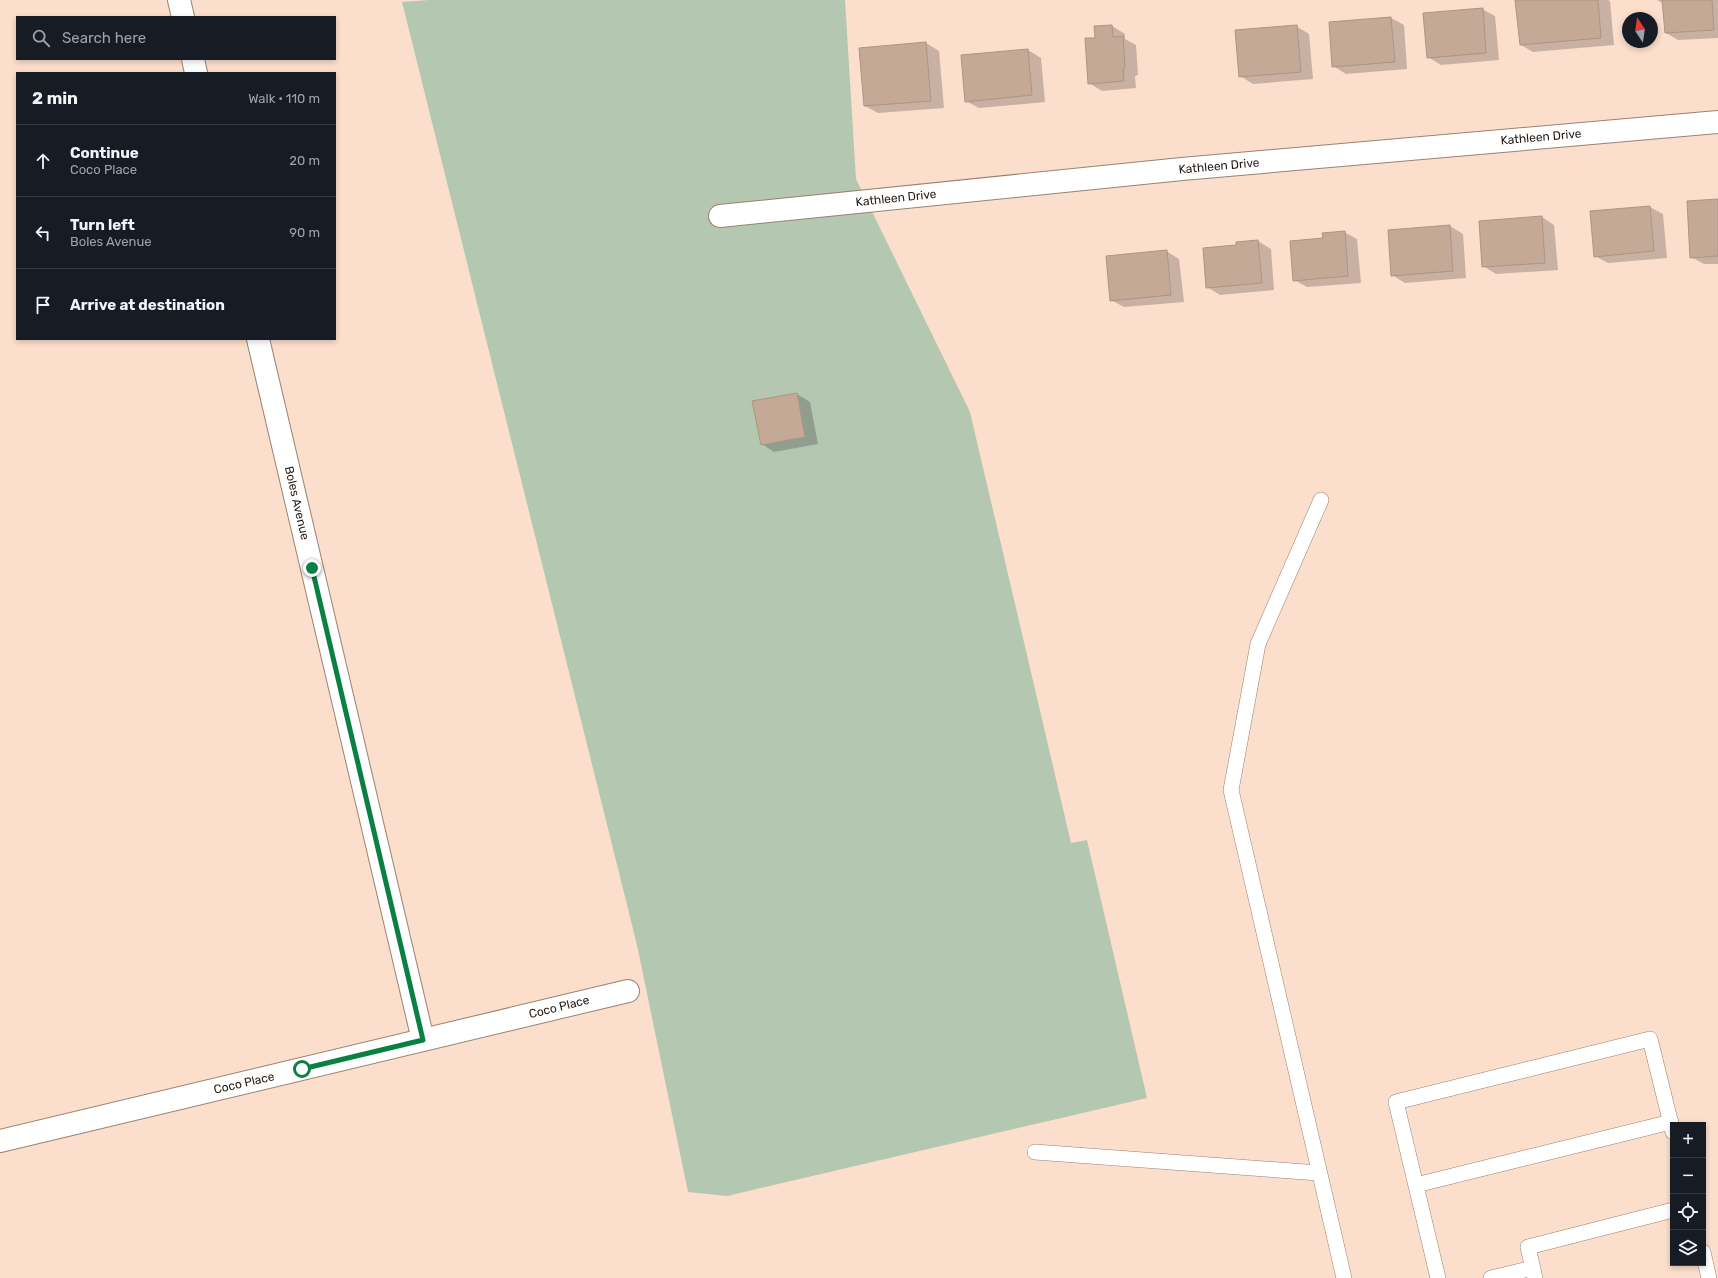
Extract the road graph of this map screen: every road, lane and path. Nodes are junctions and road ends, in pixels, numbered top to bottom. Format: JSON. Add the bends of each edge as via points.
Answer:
{"nodes":[{"id":1,"x":179,"y":0,"type":"edge"},
{"id":2,"x":183,"y":16,"type":"edge"},
{"id":3,"x":193,"y":60,"type":"edge"},
{"id":4,"x":196,"y":72,"type":"edge"},
{"id":5,"x":1718,"y":122,"type":"edge"},
{"id":6,"x":720,"y":216,"type":"dead end"},
{"id":7,"x":258,"y":340,"type":"edge"},
{"id":8,"x":1321,"y":500,"type":"dead end"},
{"id":9,"x":628,"y":991,"type":"dead end"},
{"id":10,"x":423,"y":1040,"type":"junction"},
{"id":11,"x":1671,"y":1122,"type":"edge"},
{"id":12,"x":1670,"y":1127,"type":"edge"},
{"id":13,"x":0,"y":1141,"type":"edge"},
{"id":14,"x":1035,"y":1152,"type":"dead end"},
{"id":15,"x":1320,"y":1173,"type":"junction"},
{"id":16,"x":1416,"y":1185,"type":"junction"},
{"id":17,"x":1670,"y":1211,"type":"edge"},
{"id":18,"x":1706,"y":1265,"type":"edge"},
{"id":19,"x":1534,"y":1273,"type":"edge"},
{"id":20,"x":1344,"y":1278,"type":"edge"},
{"id":21,"x":1438,"y":1278,"type":"edge"},
{"id":22,"x":1491,"y":1278,"type":"edge"},
{"id":23,"x":1709,"y":1278,"type":"edge"}],
"edges":[{"from":1,"to":2,"type":"street"},
{"from":3,"to":4,"type":"street"},
{"from":5,"to":6,"type":"street","name":"Kathleen Drive","via":[[1182,169]]},
{"from":7,"to":10,"type":"street","name":"Boles Avenue"},
{"from":8,"to":15,"type":"lane","via":[[1258,644],[1231,790]]},
{"from":9,"to":10,"type":"street","name":"Coco Place"},
{"from":10,"to":13,"type":"street","name":"Coco Place"},
{"from":11,"to":16,"type":"lane","via":[[1650,1039],[1642,1040],[1396,1102]]},
{"from":12,"to":16,"type":"lane"},
{"from":14,"to":15,"type":"lane"},
{"from":15,"to":20,"type":"lane"},
{"from":16,"to":21,"type":"lane"},
{"from":17,"to":19,"type":"lane","via":[[1528,1247]]},
{"from":18,"to":23,"type":"lane"},
{"from":19,"to":22,"type":"lane"}]}
